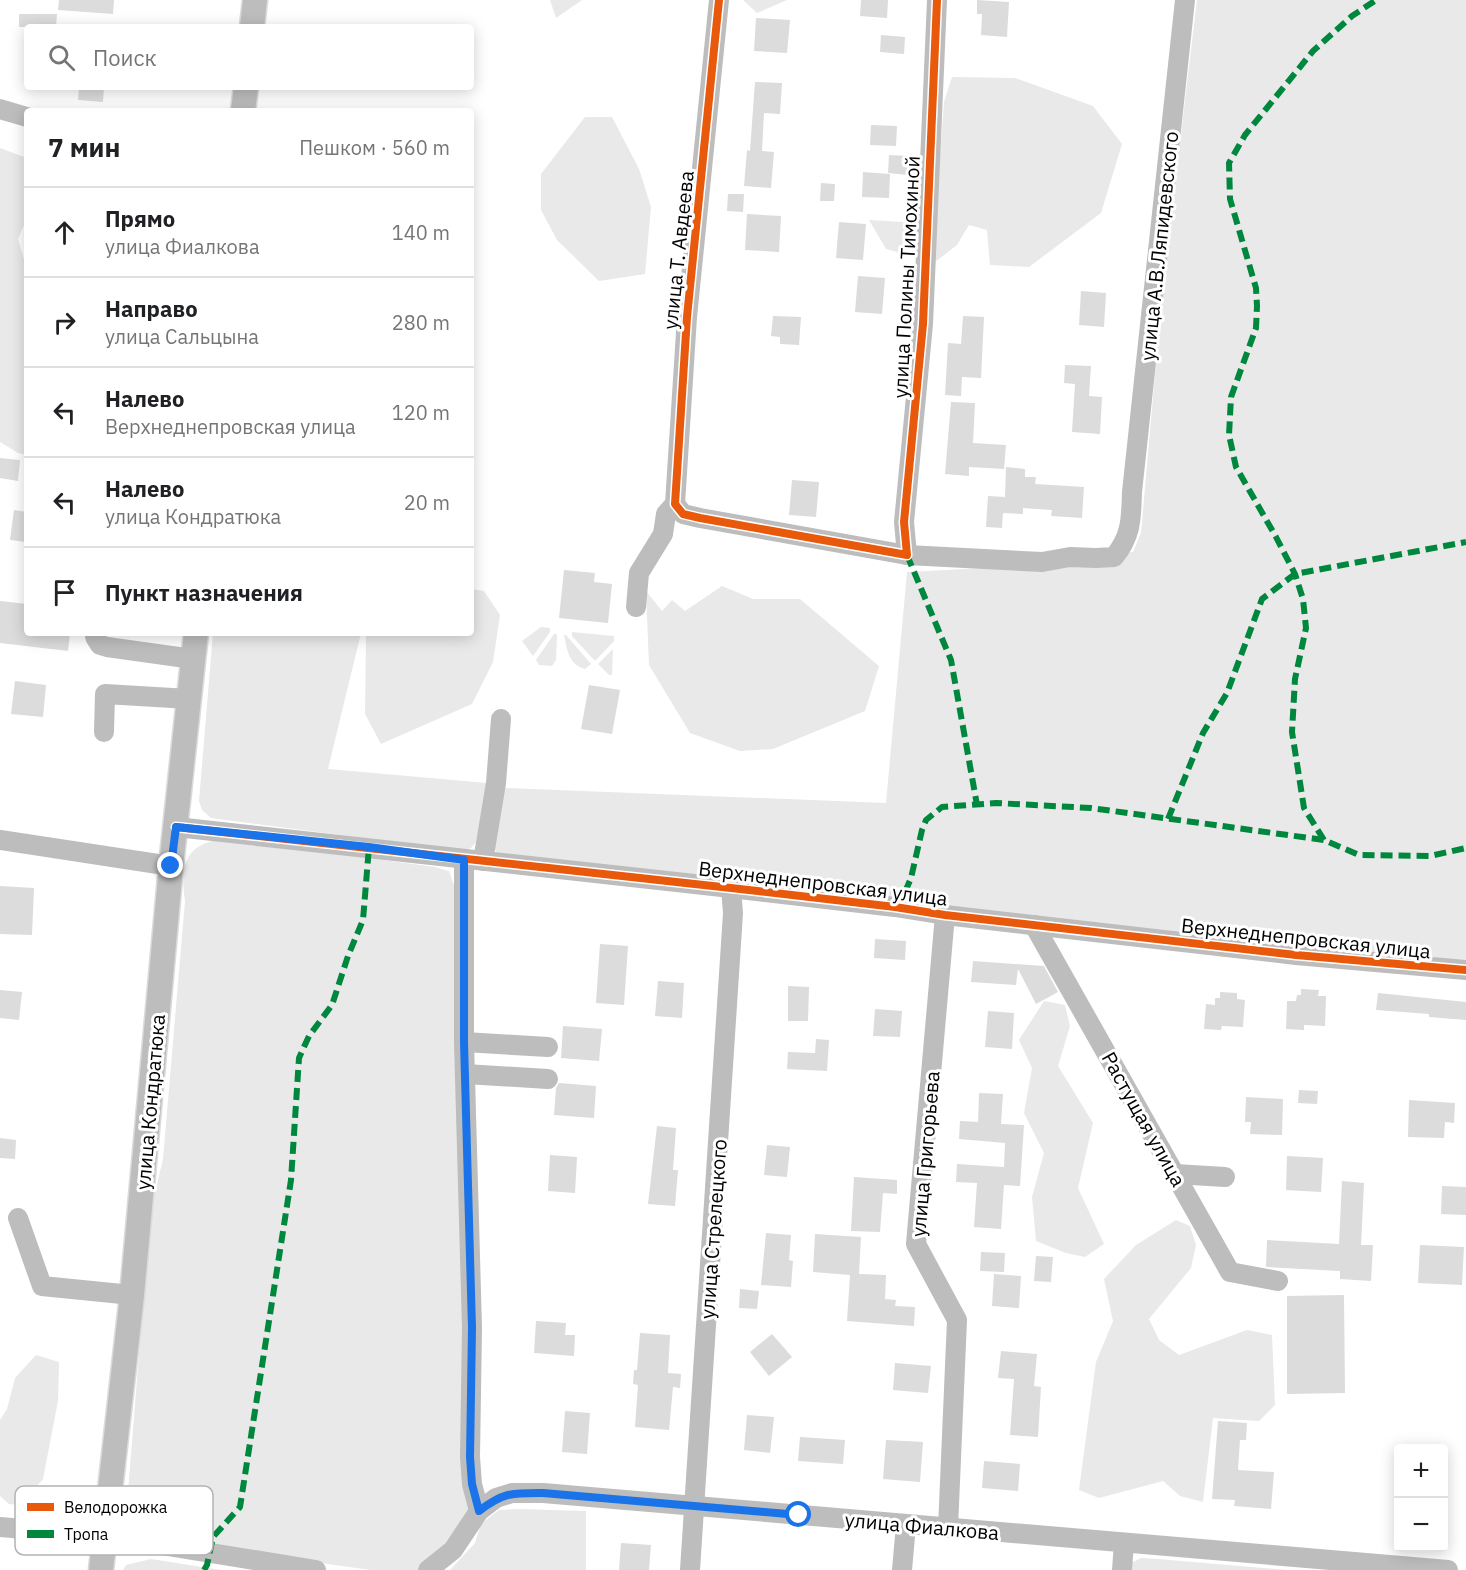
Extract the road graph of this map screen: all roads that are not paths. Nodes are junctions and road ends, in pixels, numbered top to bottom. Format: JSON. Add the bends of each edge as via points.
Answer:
{"nodes":[{"id":1,"x":255,"y":0,"type":"edge"},
{"id":2,"x":719,"y":0,"type":"edge"},
{"id":3,"x":937,"y":0,"type":"edge"},
{"id":4,"x":1185,"y":0,"type":"edge"},
{"id":5,"x":252,"y":24,"type":"edge"},
{"id":6,"x":246,"y":90,"type":"edge"},
{"id":7,"x":243,"y":108,"type":"edge"},
{"id":8,"x":0,"y":109,"type":"edge"},
{"id":9,"x":24,"y":116,"type":"edge"},
{"id":10,"x":675,"y":504,"type":"junction"},
{"id":11,"x":907,"y":555,"type":"junction"},
{"id":12,"x":636,"y":607,"type":"dead end"},
{"id":13,"x":95,"y":636,"type":"edge"},
{"id":14,"x":196,"y":636,"type":"edge"},
{"id":15,"x":193,"y":659,"type":"junction"},
{"id":16,"x":189,"y":699,"type":"junction"},
{"id":17,"x":501,"y":719,"type":"dead end"},
{"id":18,"x":104,"y":732,"type":"dead end"},
{"id":19,"x":176,"y":827,"type":"junction"},
{"id":20,"x":0,"y":840,"type":"edge"},
{"id":21,"x":474,"y":860,"type":"junction"},
{"id":22,"x":171,"y":866,"type":"junction"},
{"id":23,"x":731,"y":888,"type":"junction"},
{"id":24,"x":945,"y":915,"type":"junction"},
{"id":25,"x":1034,"y":925,"type":"junction"},
{"id":26,"x":1466,"y":970,"type":"edge"},
{"id":27,"x":464,"y":1042,"type":"junction"},
{"id":28,"x":548,"y":1047,"type":"dead end"},
{"id":29,"x":465,"y":1074,"type":"junction"},
{"id":30,"x":548,"y":1079,"type":"dead end"},
{"id":31,"x":1175,"y":1174,"type":"junction"},
{"id":32,"x":1225,"y":1177,"type":"dead end"},
{"id":33,"x":18,"y":1218,"type":"dead end"},
{"id":34,"x":1278,"y":1281,"type":"dead end"},
{"id":35,"x":132,"y":1295,"type":"junction"},
{"id":36,"x":111,"y":1486,"type":"edge"},
{"id":37,"x":695,"y":1506,"type":"junction"},
{"id":38,"x":479,"y":1511,"type":"junction"},
{"id":39,"x":906,"y":1525,"type":"junction"},
{"id":40,"x":0,"y":1527,"type":"edge"},
{"id":41,"x":15,"y":1528,"type":"edge"},
{"id":42,"x":948,"y":1528,"type":"junction"},
{"id":43,"x":1124,"y":1543,"type":"junction"},
{"id":44,"x":213,"y":1553,"type":"edge"},
{"id":45,"x":103,"y":1555,"type":"edge"},
{"id":46,"x":101,"y":1570,"type":"edge"},
{"id":47,"x":316,"y":1570,"type":"edge"},
{"id":48,"x":428,"y":1570,"type":"edge"},
{"id":49,"x":690,"y":1570,"type":"edge"},
{"id":50,"x":903,"y":1570,"type":"edge"},
{"id":51,"x":1122,"y":1570,"type":"edge"},
{"id":52,"x":1449,"y":1570,"type":"edge"}],
"edges":[{"from":1,"to":5,"type":"main road"},
{"from":2,"to":10,"type":"street","name":"улица Т. Авдеева","via":[[687,317]]},
{"from":3,"to":11,"type":"street","name":"улица Полины Тимохиной","via":[[923,324],[904,522]]},
{"from":4,"to":11,"type":"street","name":"улица А.В.Ляпидевского","via":[[1131,524],[1124,545],[1114,557],[1070,557],[1042,562]]},
{"from":6,"to":7,"type":"main road"},
{"from":8,"to":9,"type":"street"},
{"from":10,"to":11,"type":"street","via":[[683,514],[700,518]]},
{"from":10,"to":12,"type":"street","name":"улица Т. Авдеева","via":[[666,514],[663,534],[639,573]]},
{"from":13,"to":15,"type":"street","via":[[100,645],[107,647]]},
{"from":14,"to":15,"type":"main road","name":"улица Кондратюка"},
{"from":15,"to":16,"type":"main road","name":"улица Кондратюка"},
{"from":16,"to":18,"type":"street","via":[[105,694]]},
{"from":16,"to":19,"type":"main road","name":"улица Кондратюка"},
{"from":17,"to":21,"type":"street","via":[[496,783]]},
{"from":19,"to":21,"type":"street","name":"Верхнеднепровская улица"},
{"from":19,"to":22,"type":"main road","name":"улица Кондратюка"},
{"from":20,"to":22,"type":"street"},
{"from":21,"to":23,"type":"street","name":"Верхнеднепровская улица"},
{"from":21,"to":27,"type":"street"},
{"from":22,"to":35,"type":"main road","name":"улица Кондратюка"},
{"from":23,"to":24,"type":"street","name":"Верхнеднепровская улица"},
{"from":23,"to":37,"type":"street","name":"улица Стрелецкого","via":[[733,913]]},
{"from":24,"to":25,"type":"street","name":"Верхнеднепровская улица"},
{"from":24,"to":42,"type":"street","name":"улица Григорьева","via":[[916,1244],[957,1320]]},
{"from":25,"to":26,"type":"street","name":"Верхнеднепровская улица"},
{"from":25,"to":31,"type":"street","name":"Растущая улица"},
{"from":27,"to":28,"type":"street"},
{"from":27,"to":29,"type":"street"},
{"from":29,"to":30,"type":"street"},
{"from":29,"to":38,"type":"street","via":[[472,1328],[470,1457]]},
{"from":31,"to":32,"type":"street"},
{"from":31,"to":34,"type":"street","name":"Растущая улица","via":[[1230,1272]]},
{"from":33,"to":35,"type":"street","via":[[42,1286]]},
{"from":35,"to":36,"type":"main road","name":"улица Кондратюка"},
{"from":37,"to":38,"type":"street","name":"улица Фиалкова","via":[[512,1493],[496,1498]]},
{"from":37,"to":39,"type":"street","name":"улица Фиалкова"},
{"from":37,"to":49,"type":"street","name":"улица Стрелецкого"},
{"from":38,"to":48,"type":"street","name":"улица Фиалкова","via":[[453,1550]]},
{"from":39,"to":42,"type":"street","name":"улица Фиалкова"},
{"from":39,"to":50,"type":"street"},
{"from":40,"to":41,"type":"street"},
{"from":42,"to":43,"type":"street","name":"улица Фиалкова"},
{"from":43,"to":51,"type":"street"},
{"from":43,"to":52,"type":"street","name":"улица Фиалкова"},
{"from":44,"to":47,"type":"street"},
{"from":45,"to":46,"type":"main road","name":"улица Кондратюка"}]}
